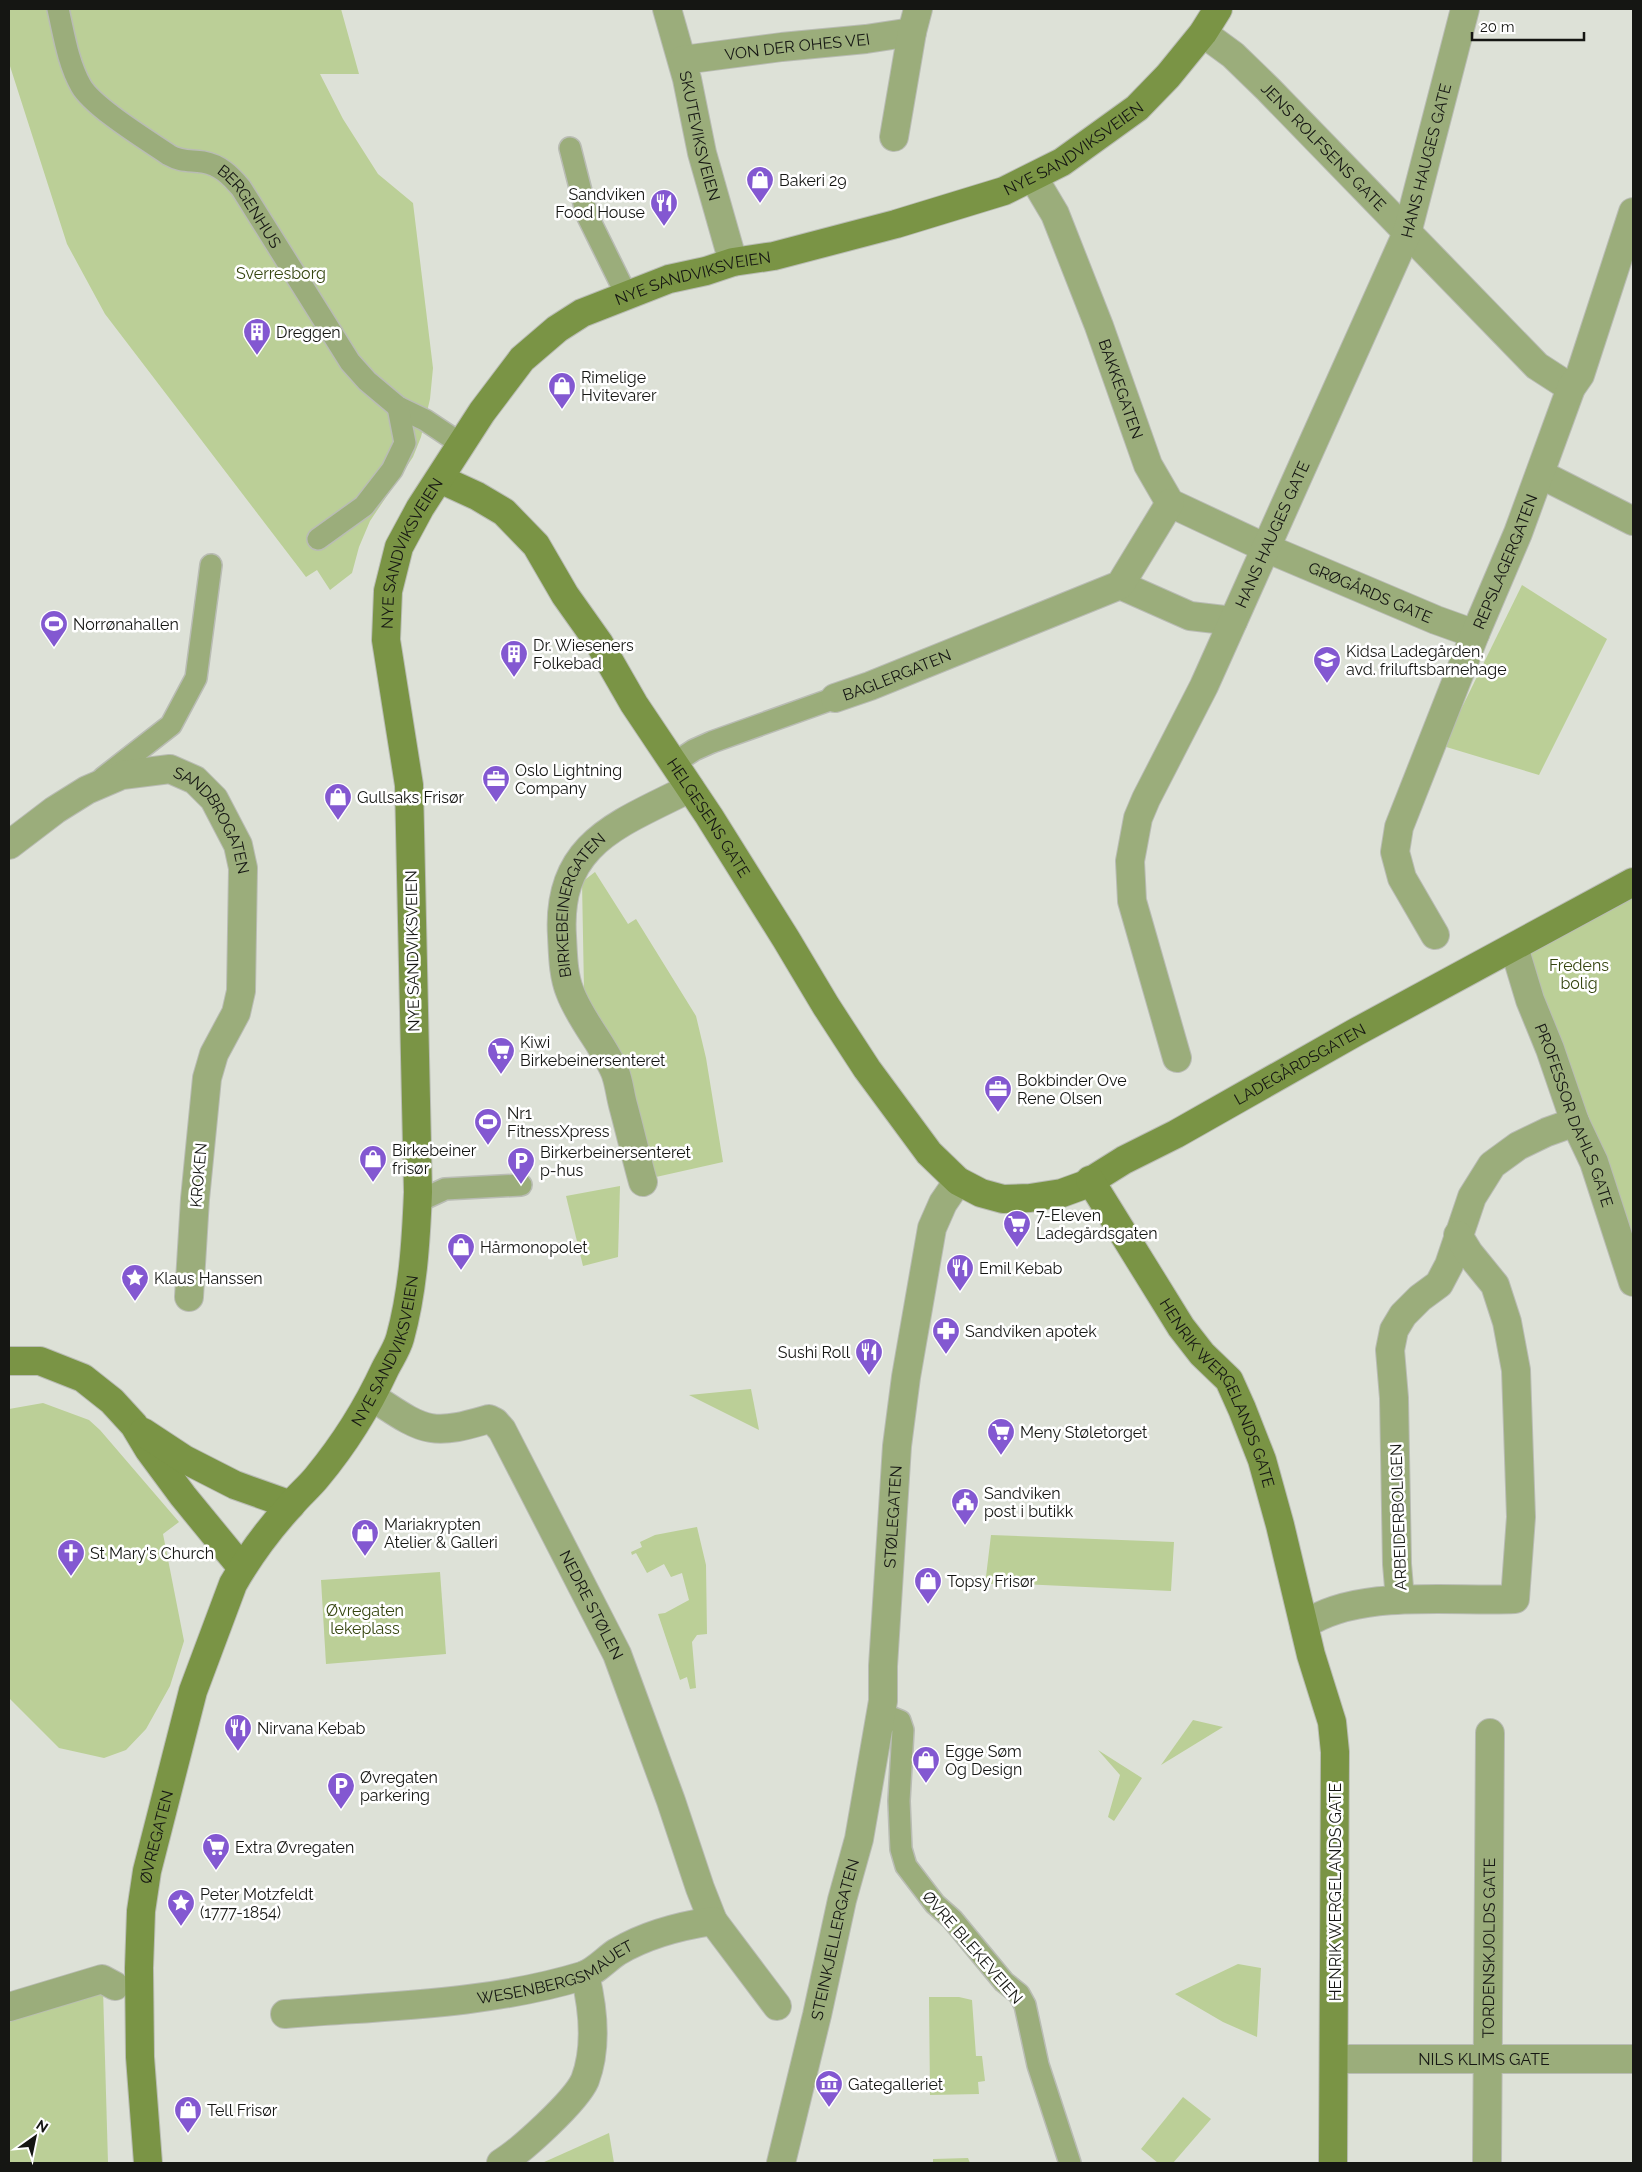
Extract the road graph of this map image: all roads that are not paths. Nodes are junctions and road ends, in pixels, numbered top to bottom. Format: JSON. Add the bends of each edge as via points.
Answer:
{"nodes":[{"id":1,"x":58,"y":9,"type":"edge"},
{"id":2,"x":667,"y":9,"type":"edge"},
{"id":3,"x":1218,"y":9,"type":"edge"},
{"id":4,"x":1465,"y":9,"type":"edge"},
{"id":5,"x":915,"y":20,"type":"edge"},
{"id":6,"x":1204,"y":33,"type":"junction"},
{"id":7,"x":683,"y":60,"type":"junction"},
{"id":8,"x":894,"y":137,"type":"dead end"},
{"id":9,"x":570,"y":148,"type":"dead end"},
{"id":10,"x":1033,"y":177,"type":"junction"},
{"id":11,"x":1633,"y":213,"type":"edge"},
{"id":12,"x":1407,"y":233,"type":"junction"},
{"id":13,"x":733,"y":262,"type":"junction"},
{"id":14,"x":626,"y":294,"type":"junction"},
{"id":15,"x":1571,"y":388,"type":"junction"},
{"id":16,"x":398,"y":407,"type":"junction"},
{"id":17,"x":462,"y":444,"type":"junction"},
{"id":18,"x":1540,"y":474,"type":"junction"},
{"id":19,"x":440,"y":479,"type":"junction"},
{"id":20,"x":1170,"y":503,"type":"junction"},
{"id":21,"x":1633,"y":521,"type":"edge"},
{"id":22,"x":318,"y":539,"type":"dead end"},
{"id":23,"x":1266,"y":548,"type":"junction"},
{"id":24,"x":211,"y":565,"type":"dead end"},
{"id":25,"x":1120,"y":585,"type":"junction"},
{"id":26,"x":1233,"y":621,"type":"junction"},
{"id":27,"x":1475,"y":634,"type":"junction"},
{"id":28,"x":835,"y":698,"type":"joint"},
{"id":29,"x":673,"y":764,"type":"junction"},
{"id":30,"x":690,"y":788,"type":"junction"},
{"id":31,"x":87,"y":790,"type":"junction"},
{"id":32,"x":9,"y":845,"type":"edge"},
{"id":33,"x":1633,"y":882,"type":"edge"},
{"id":34,"x":1435,"y":935,"type":"dead end"},
{"id":35,"x":1514,"y":948,"type":"junction"},
{"id":36,"x":214,"y":1054,"type":"joint"},
{"id":37,"x":1177,"y":1058,"type":"dead end"},
{"id":38,"x":1575,"y":1122,"type":"junction"},
{"id":39,"x":1090,"y":1180,"type":"junction"},
{"id":40,"x":958,"y":1181,"type":"junction"},
{"id":41,"x":643,"y":1182,"type":"dead end"},
{"id":42,"x":520,"y":1185,"type":"dead end"},
{"id":43,"x":417,"y":1202,"type":"junction"},
{"id":44,"x":1458,"y":1235,"type":"junction"},
{"id":45,"x":1633,"y":1282,"type":"edge"},
{"id":46,"x":189,"y":1297,"type":"dead end"},
{"id":47,"x":9,"y":1361,"type":"edge"},
{"id":48,"x":372,"y":1397,"type":"junction"},
{"id":49,"x":134,"y":1426,"type":"junction"},
{"id":50,"x":291,"y":1504,"type":"junction"},
{"id":51,"x":269,"y":1532,"type":"joint"},
{"id":52,"x":242,"y":1568,"type":"junction"},
{"id":53,"x":1400,"y":1599,"type":"junction"},
{"id":54,"x":1304,"y":1624,"type":"junction"},
{"id":55,"x":880,"y":1713,"type":"junction"},
{"id":56,"x":1490,"y":1733,"type":"dead end"},
{"id":57,"x":714,"y":1921,"type":"junction"},
{"id":58,"x":585,"y":1975,"type":"junction"},
{"id":59,"x":115,"y":1986,"type":"dead end"},
{"id":60,"x":777,"y":2006,"type":"dead end"},
{"id":61,"x":9,"y":2008,"type":"edge"},
{"id":62,"x":285,"y":2014,"type":"dead end"},
{"id":63,"x":1633,"y":2058,"type":"edge"},
{"id":64,"x":1334,"y":2059,"type":"junction"},
{"id":65,"x":1488,"y":2059,"type":"junction"},
{"id":66,"x":148,"y":2163,"type":"edge"},
{"id":67,"x":501,"y":2163,"type":"edge"},
{"id":68,"x":781,"y":2163,"type":"edge"},
{"id":69,"x":1070,"y":2163,"type":"edge"},
{"id":70,"x":1333,"y":2163,"type":"edge"},
{"id":71,"x":1487,"y":2163,"type":"edge"}],
"edges":[{"from":1,"to":16,"type":"lane","name":"BERGENHUS","via":[[73,70],[82,89],[98,105],[174,158],[216,165],[228,173],[241,188],[350,362]]},
{"from":2,"to":7,"type":"street","name":"SKUTEVIKSVEIEN"},
{"from":3,"to":6,"type":"street","name":"NYE SANDVIKSVEIEN"},
{"from":4,"to":12,"type":"street","name":"HANS HAUGES GATE"},
{"from":5,"to":7,"type":"street","name":"VON DER OHES VEI","via":[[866,39]]},
{"from":5,"to":8,"type":"street"},
{"from":6,"to":10,"type":"street","name":"NYE SANDVIKSVEIEN","via":[[1136,108],[1062,162]]},
{"from":6,"to":12,"type":"street","name":"JENS ROLFSENS GATE","via":[[1240,62]]},
{"from":7,"to":13,"type":"street","name":"SKUTEVIKSVEIEN","via":[[702,153]]},
{"from":9,"to":14,"type":"lane","via":[[587,215]]},
{"from":10,"to":13,"type":"street","name":"NYE SANDVIKSVEIEN","via":[[1004,191],[896,224],[774,256]]},
{"from":10,"to":20,"type":"street","name":"BAKKEGATEN","via":[[1055,214],[1148,465]]},
{"from":11,"to":15,"type":"street","name":"REPSLAGERGATEN","via":[[1580,375]]},
{"from":12,"to":15,"type":"street","name":"JENS ROLFSENS GATE","via":[[1537,366]]},
{"from":12,"to":23,"type":"street","name":"HANS HAUGES GATE"},
{"from":13,"to":14,"type":"street","name":"NYE SANDVIKSVEIEN"},
{"from":14,"to":17,"type":"street","name":"NYE SANDVIKSVEIEN","via":[[582,313],[557,329],[522,359]]},
{"from":15,"to":18,"type":"street","name":"REPSLAGERGATEN"},
{"from":16,"to":17,"type":"lane","name":"BERGENHUS"},
{"from":16,"to":22,"type":"lane","via":[[405,443],[392,470],[364,506]]},
{"from":17,"to":19,"type":"street","name":"NYE SANDVIKSVEIEN"},
{"from":18,"to":21,"type":"street"},
{"from":18,"to":27,"type":"street","name":"REPSLAGERGATEN"},
{"from":19,"to":29,"type":"street","name":"HELGESENS GATE","via":[[504,512],[536,545]]},
{"from":19,"to":43,"type":"street","name":"NYE SANDVIKSVEIEN","via":[[399,547],[388,591],[386,640],[409,785]]},
{"from":20,"to":23,"type":"street"},
{"from":20,"to":25,"type":"street"},
{"from":23,"to":26,"type":"street","name":"HANS HAUGES GATE"},
{"from":23,"to":27,"type":"street","name":"GRØGÅRDS GATE"},
{"from":24,"to":31,"type":"lane","via":[[196,678],[171,726]]},
{"from":25,"to":26,"type":"street","via":[[1190,616]]},
{"from":25,"to":28,"type":"street","name":"BAGLERGATEN"},
{"from":26,"to":37,"type":"street","name":"HANS HAUGES GATE","via":[[1146,799],[1138,818],[1130,861],[1132,901]]},
{"from":27,"to":34,"type":"street","name":"REPSLAGERGATEN","via":[[1400,827],[1395,852],[1402,878]]},
{"from":28,"to":29,"type":"lane","name":"BAGLERGATEN","via":[[712,742]]},
{"from":29,"to":30,"type":"street","name":"HELGESENS GATE"},
{"from":30,"to":40,"type":"street","name":"HELGESENS GATE","via":[[868,1068],[929,1152]]},
{"from":30,"to":41,"type":"street","name":"BIRKEBEINERGATEN","via":[[639,813],[600,839],[583,854],[570,873],[563,898],[564,967],[569,990],[578,1012],[615,1072]]},
{"from":31,"to":32,"type":"street","name":"SANDBROGATEN"},
{"from":31,"to":36,"type":"street","name":"SANDBROGATEN","via":[[122,775],[170,769],[195,780],[214,799],[238,844],[243,868],[241,991],[236,1013]]},
{"from":33,"to":35,"type":"street","name":"LADEGÅRDSGATEN"},
{"from":35,"to":38,"type":"street","name":"PROFESSOR DAHLS GATE"},
{"from":35,"to":39,"type":"street","name":"LADEGÅRDSGATEN"},
{"from":36,"to":46,"type":"street","name":"KROKEN","via":[[204,1102]]},
{"from":38,"to":44,"type":"street","name":"ARBEIDERBOLIGEN","via":[[1518,1146],[1492,1165],[1472,1197]]},
{"from":38,"to":45,"type":"street","name":"PROFESSOR DAHLS GATE","via":[[1594,1162]]},
{"from":39,"to":40,"type":"street","name":"LADEGÅRDSGATEN","via":[[1062,1193],[1004,1199]]},
{"from":39,"to":54,"type":"street","name":"HENRIK WERGELANDS GATE","via":[[1181,1327],[1202,1354],[1229,1380],[1262,1460]]},
{"from":40,"to":55,"type":"street","name":"STØLEGATEN","via":[[943,1202],[932,1228],[906,1377],[897,1446]]},
{"from":42,"to":43,"type":"lane","via":[[445,1189]]},
{"from":43,"to":48,"type":"street","name":"NYE SANDVIKSVEIEN","via":[[411,1287],[399,1340]]},
{"from":44,"to":53,"type":"street","name":"ARBEIDERBOLIGEN","via":[[1449,1266],[1439,1284],[1403,1315],[1394,1330],[1390,1350]]},
{"from":44,"to":53,"type":"street","name":"ARBEIDERBOLIGEN","via":[[1495,1285],[1507,1322],[1516,1370],[1521,1517],[1515,1599]]},
{"from":47,"to":49,"type":"street","via":[[40,1361],[83,1378],[112,1400]]},
{"from":48,"to":50,"type":"street","name":"NYE SANDVIKSVEIEN","via":[[352,1433],[316,1479]]},
{"from":48,"to":57,"type":"street","name":"NEDRE STØLEN","via":[[431,1428],[456,1427],[489,1419],[502,1430],[617,1654]]},
{"from":49,"to":50,"type":"street","via":[[193,1464],[235,1484]]},
{"from":49,"to":52,"type":"street","via":[[183,1496]]},
{"from":50,"to":51,"type":"street","name":"NYE SANDVIKSVEIEN"},
{"from":51,"to":52,"type":"street","name":"ØVREGATEN"},
{"from":52,"to":66,"type":"street","name":"ØVREGATEN","via":[[193,1691],[147,1871],[141,1912],[139,2010]]},
{"from":53,"to":54,"type":"street","via":[[1355,1604],[1317,1616]]},
{"from":54,"to":64,"type":"street","name":"HENRIK WERGELANDS GATE","via":[[1332,1722],[1335,1752]]},
{"from":55,"to":68,"type":"street","name":"STEINKJELLERGATEN","via":[[859,1839]]},
{"from":55,"to":69,"type":"lane","name":"ØVRE BLEKEVEIEN","via":[[900,1721],[903,1730],[899,1781],[901,1849],[906,1866],[935,1904],[952,1919],[1004,1982],[1019,1994],[1025,2005],[1038,2065]]},
{"from":56,"to":65,"type":"street","name":"TORDENSKJOLDS GATE"},
{"from":57,"to":58,"type":"street","name":"WESENBERGSMAUET","via":[[679,1926],[647,1936]]},
{"from":57,"to":60,"type":"street"},
{"from":58,"to":62,"type":"street","name":"WESENBERGSMAUET","via":[[501,1994]]},
{"from":58,"to":67,"type":"street","via":[[592,2008],[590,2060],[584,2082],[542,2130]]},
{"from":59,"to":61,"type":"street","via":[[102,1979]]},
{"from":63,"to":65,"type":"street","name":"NILS KLIMS GATE"},
{"from":64,"to":65,"type":"street","name":"NILS KLIMS GATE"},
{"from":64,"to":70,"type":"street","name":"HENRIK WERGELANDS GATE"},
{"from":65,"to":71,"type":"street","name":"TORDENSKJOLDS GATE"}]}
